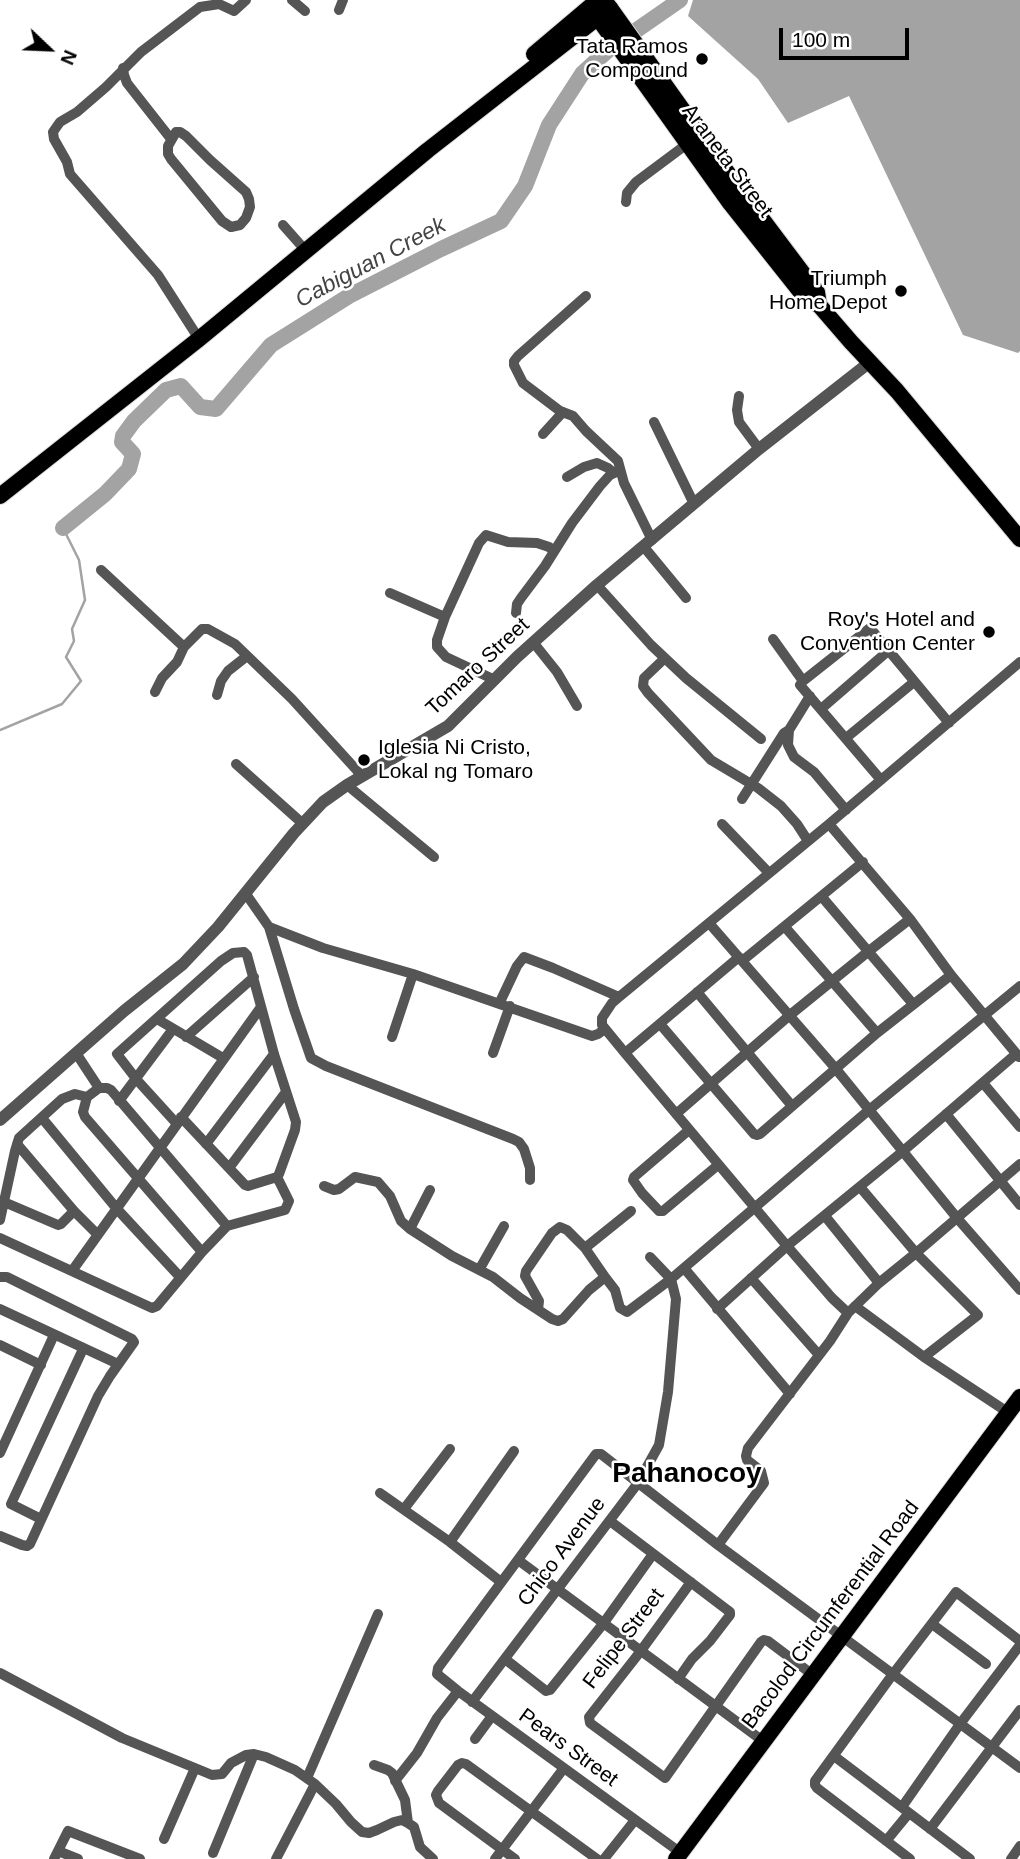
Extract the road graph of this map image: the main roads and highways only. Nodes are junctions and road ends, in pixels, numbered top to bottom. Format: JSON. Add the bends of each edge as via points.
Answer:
{"nodes":[{"id":1,"x":598,"y":6,"type":"edge"},
{"id":2,"x":626,"y":47,"type":"junction"},
{"id":3,"x":819,"y":305,"type":"junction"},
{"id":4,"x":197,"y":337,"type":"junction"},
{"id":5,"x":0,"y":488,"type":"edge"},
{"id":6,"x":0,"y":496,"type":"edge"},
{"id":7,"x":1020,"y":539,"type":"edge"},
{"id":8,"x":1020,"y":1398,"type":"edge"},
{"id":9,"x":678,"y":1856,"type":"edge"}],
"edges":[{"from":1,"to":2,"type":"main road","name":"Araneta Street"},
{"from":1,"to":4,"type":"main road"},
{"from":2,"to":3,"type":"main road","name":"Araneta Street","via":[[817,292]]},
{"from":2,"to":3,"type":"main road","name":"Araneta Street","via":[[730,202],[807,300]]},
{"from":3,"to":7,"type":"main road","name":"Araneta Street"},
{"from":4,"to":5,"type":"main road"},
{"from":4,"to":6,"type":"main road"},
{"from":8,"to":9,"type":"main road","name":"Bacolod Circumferential Road"}]}
